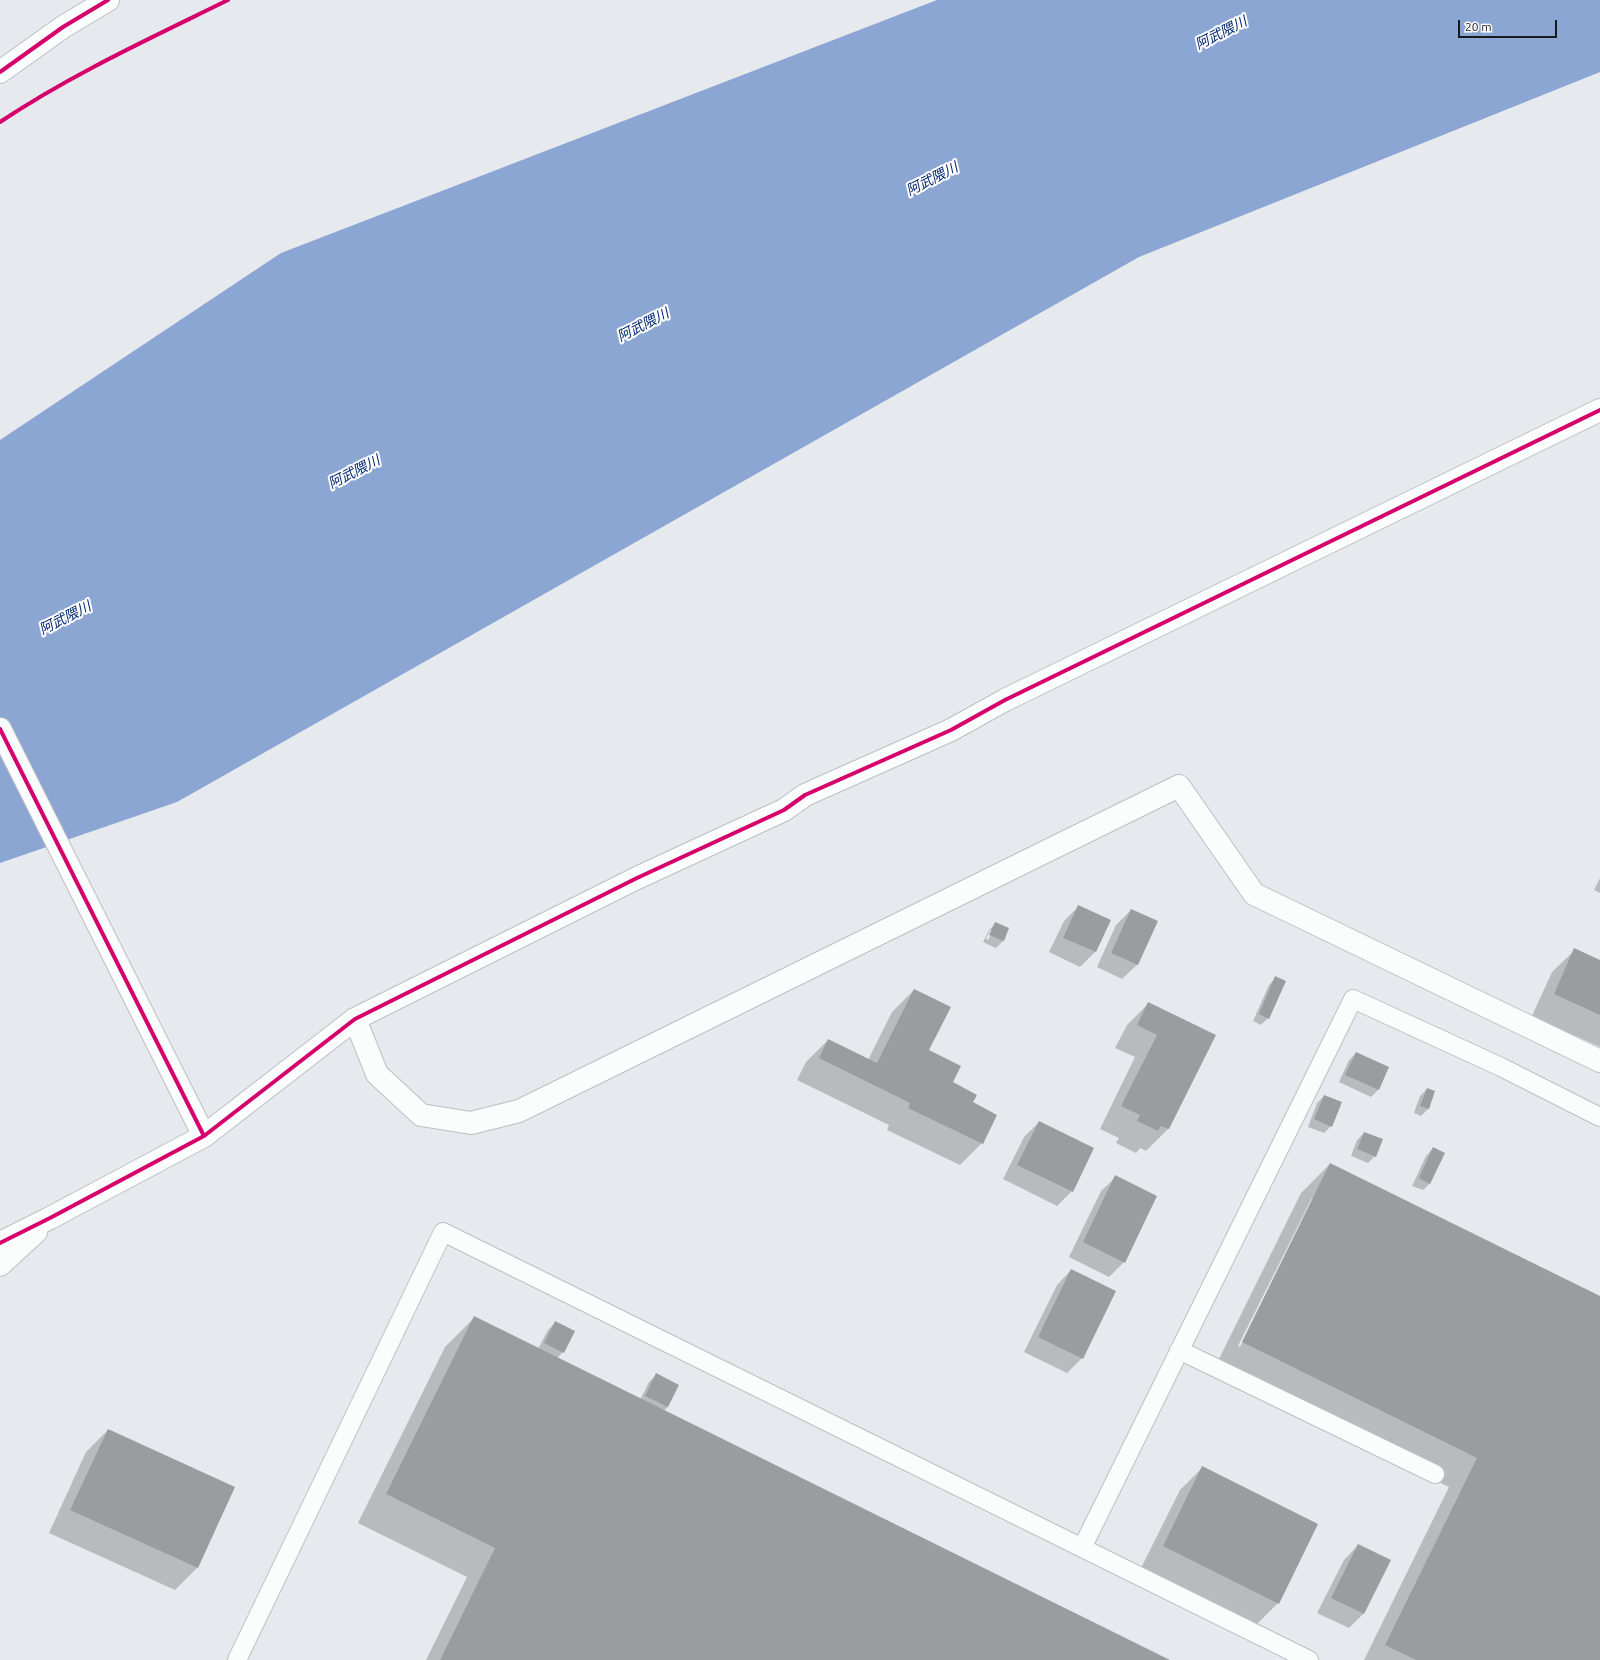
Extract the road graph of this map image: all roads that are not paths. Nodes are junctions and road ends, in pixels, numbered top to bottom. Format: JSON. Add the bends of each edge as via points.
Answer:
{"nodes":[{"id":1,"x":108,"y":0,"type":"edge"},
{"id":2,"x":0,"y":72,"type":"edge"},
{"id":3,"x":1600,"y":410,"type":"edge"},
{"id":4,"x":0,"y":729,"type":"edge"},
{"id":5,"x":355,"y":1019,"type":"junction"},
{"id":6,"x":1600,"y":1061,"type":"edge"},
{"id":7,"x":1600,"y":1117,"type":"edge"},
{"id":8,"x":204,"y":1136,"type":"junction"},
{"id":9,"x":50,"y":1218,"type":"junction"},
{"id":10,"x":0,"y":1243,"type":"edge"},
{"id":11,"x":0,"y":1265,"type":"edge"},
{"id":12,"x":1179,"y":1350,"type":"junction"},
{"id":13,"x":1435,"y":1474,"type":"dead end"},
{"id":14,"x":1082,"y":1548,"type":"junction"},
{"id":15,"x":237,"y":1660,"type":"edge"},
{"id":16,"x":1310,"y":1660,"type":"edge"}],
"edges":[{"from":1,"to":2,"type":"street","via":[[63,27]]},
{"from":3,"to":5,"type":"street","via":[[1004,700],[951,730],[805,795],[784,810],[637,878]]},
{"from":4,"to":8,"type":"street"},
{"from":5,"to":6,"type":"street","via":[[377,1074],[421,1114],[471,1123],[519,1111],[1179,786],[1254,894]]},
{"from":5,"to":8,"type":"street"},
{"from":7,"to":12,"type":"lane","via":[[1501,1067],[1353,999]]},
{"from":8,"to":9,"type":"street"},
{"from":9,"to":10,"type":"street"},
{"from":9,"to":11,"type":"street"},
{"from":12,"to":13,"type":"lane"},
{"from":12,"to":14,"type":"lane"},
{"from":14,"to":15,"type":"lane","via":[[443,1232]]},
{"from":14,"to":16,"type":"lane"}]}
